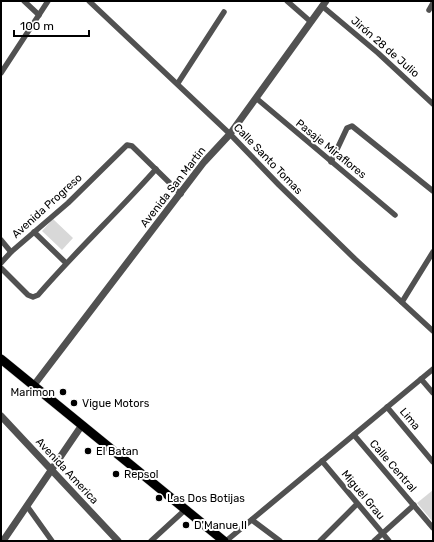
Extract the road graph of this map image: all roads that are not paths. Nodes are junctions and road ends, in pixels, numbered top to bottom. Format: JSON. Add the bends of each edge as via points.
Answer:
{"nodes":[{"id":1,"x":24,"y":1,"type":"edge"},
{"id":2,"x":48,"y":1,"type":"edge"},
{"id":3,"x":88,"y":1,"type":"edge"},
{"id":4,"x":287,"y":1,"type":"edge"},
{"id":5,"x":433,"y":3,"type":"edge"},
{"id":6,"x":324,"y":4,"type":"edge"},
{"id":7,"x":428,"y":10,"type":"dead end"},
{"id":8,"x":224,"y":12,"type":"dead end"},
{"id":9,"x":39,"y":15,"type":"junction"},
{"id":10,"x":311,"y":22,"type":"junction"},
{"id":11,"x":1,"y":73,"type":"edge"},
{"id":12,"x":178,"y":83,"type":"junction"},
{"id":13,"x":256,"y":98,"type":"junction"},
{"id":14,"x":433,"y":104,"type":"edge"},
{"id":15,"x":230,"y":134,"type":"junction"},
{"id":16,"x":331,"y":162,"type":"junction"},
{"id":17,"x":156,"y":170,"type":"junction"},
{"id":18,"x":433,"y":190,"type":"edge"},
{"id":19,"x":181,"y":194,"type":"junction"},
{"id":20,"x":394,"y":215,"type":"dead end"},
{"id":21,"x":34,"y":232,"type":"junction"},
{"id":22,"x":1,"y":240,"type":"edge"},
{"id":23,"x":11,"y":252,"type":"junction"},
{"id":24,"x":433,"y":252,"type":"edge"},
{"id":25,"x":1,"y":263,"type":"edge"},
{"id":26,"x":66,"y":263,"type":"junction"},
{"id":27,"x":1,"y":268,"type":"edge"},
{"id":28,"x":402,"y":302,"type":"junction"},
{"id":29,"x":433,"y":331,"type":"edge"},
{"id":30,"x":1,"y":358,"type":"edge"},
{"id":31,"x":433,"y":369,"type":"edge"},
{"id":32,"x":421,"y":379,"type":"junction"},
{"id":33,"x":34,"y":385,"type":"junction"},
{"id":34,"x":433,"y":393,"type":"edge"},
{"id":35,"x":387,"y":407,"type":"junction"},
{"id":36,"x":1,"y":416,"type":"edge"},
{"id":37,"x":82,"y":425,"type":"junction"},
{"id":38,"x":354,"y":435,"type":"junction"},
{"id":39,"x":322,"y":462,"type":"junction"},
{"id":40,"x":433,"y":462,"type":"edge"},
{"id":41,"x":50,"y":470,"type":"junction"},
{"id":42,"x":357,"y":504,"type":"junction"},
{"id":43,"x":27,"y":506,"type":"junction"},
{"id":44,"x":414,"y":506,"type":"junction"},
{"id":45,"x":186,"y":509,"type":"junction"},
{"id":46,"x":252,"y":520,"type":"junction"},
{"id":47,"x":433,"y":528,"type":"edge"},
{"id":48,"x":382,"y":534,"type":"junction"},
{"id":49,"x":3,"y":541,"type":"edge"},
{"id":50,"x":52,"y":541,"type":"edge"},
{"id":51,"x":118,"y":541,"type":"edge"},
{"id":52,"x":151,"y":541,"type":"edge"},
{"id":53,"x":225,"y":541,"type":"edge"},
{"id":54,"x":280,"y":541,"type":"edge"},
{"id":55,"x":320,"y":541,"type":"edge"},
{"id":56,"x":374,"y":541,"type":"edge"},
{"id":57,"x":389,"y":541,"type":"edge"}],
"edges":[{"from":1,"to":9,"type":"street"},
{"from":2,"to":9,"type":"street"},
{"from":3,"to":12,"type":"street","name":"Calle Santo Tomas"},
{"from":4,"to":10,"type":"street"},
{"from":5,"to":7,"type":"street"},
{"from":6,"to":10,"type":"street","name":"Avenida San Martin"},
{"from":6,"to":14,"type":"street","name":"Jirón 28 de Julio"},
{"from":8,"to":12,"type":"street"},
{"from":9,"to":11,"type":"street"},
{"from":10,"to":13,"type":"street","name":"Avenida San Martin"},
{"from":12,"to":15,"type":"street","name":"Calle Santo Tomas"},
{"from":13,"to":15,"type":"street","name":"Avenida San Martin"},
{"from":13,"to":16,"type":"street","name":"Pasaje Miraflores"},
{"from":15,"to":19,"type":"street","name":"Avenida San Martin","via":[[204,162]]},
{"from":15,"to":28,"type":"street","name":"Calle Santo Tomas","via":[[279,185]]},
{"from":16,"to":18,"type":"street","via":[[347,128],[352,126]]},
{"from":16,"to":20,"type":"street","name":"Pasaje Miraflores"},
{"from":17,"to":19,"type":"street"},
{"from":17,"to":21,"type":"street","name":"Avenida Progreso","via":[[132,146],[127,145],[68,203]]},
{"from":17,"to":26,"type":"street"},
{"from":19,"to":33,"type":"street","name":"Avenida San Martin"},
{"from":21,"to":23,"type":"street","name":"Avenida Progreso"},
{"from":21,"to":26,"type":"street"},
{"from":22,"to":23,"type":"street"},
{"from":23,"to":25,"type":"street","name":"Avenida Progreso"},
{"from":24,"to":28,"type":"street"},
{"from":26,"to":27,"type":"street","via":[[38,295],[33,297]]},
{"from":28,"to":29,"type":"street","name":"Calle Santo Tomas"},
{"from":30,"to":33,"type":"highway"},
{"from":31,"to":32,"type":"street"},
{"from":32,"to":34,"type":"street"},
{"from":32,"to":35,"type":"street"},
{"from":33,"to":37,"type":"highway"},
{"from":35,"to":38,"type":"street"},
{"from":35,"to":40,"type":"street","name":"Lima"},
{"from":36,"to":41,"type":"street","name":"Avenida America"},
{"from":37,"to":41,"type":"street"},
{"from":37,"to":45,"type":"highway"},
{"from":38,"to":39,"type":"street"},
{"from":38,"to":44,"type":"street","name":"Calle Central"},
{"from":39,"to":42,"type":"street","name":"Miguel Grau"},
{"from":39,"to":46,"type":"street"},
{"from":41,"to":43,"type":"street"},
{"from":41,"to":51,"type":"street","name":"Avenida America"},
{"from":42,"to":48,"type":"street","name":"Miguel Grau"},
{"from":42,"to":55,"type":"street"},
{"from":43,"to":49,"type":"street"},
{"from":43,"to":50,"type":"street"},
{"from":44,"to":47,"type":"street","name":"Calle Central"},
{"from":44,"to":48,"type":"street"},
{"from":45,"to":52,"type":"street"},
{"from":45,"to":53,"type":"highway"},
{"from":46,"to":53,"type":"street"},
{"from":46,"to":54,"type":"street"},
{"from":48,"to":56,"type":"street"},
{"from":48,"to":57,"type":"street","name":"Miguel Grau"}]}
